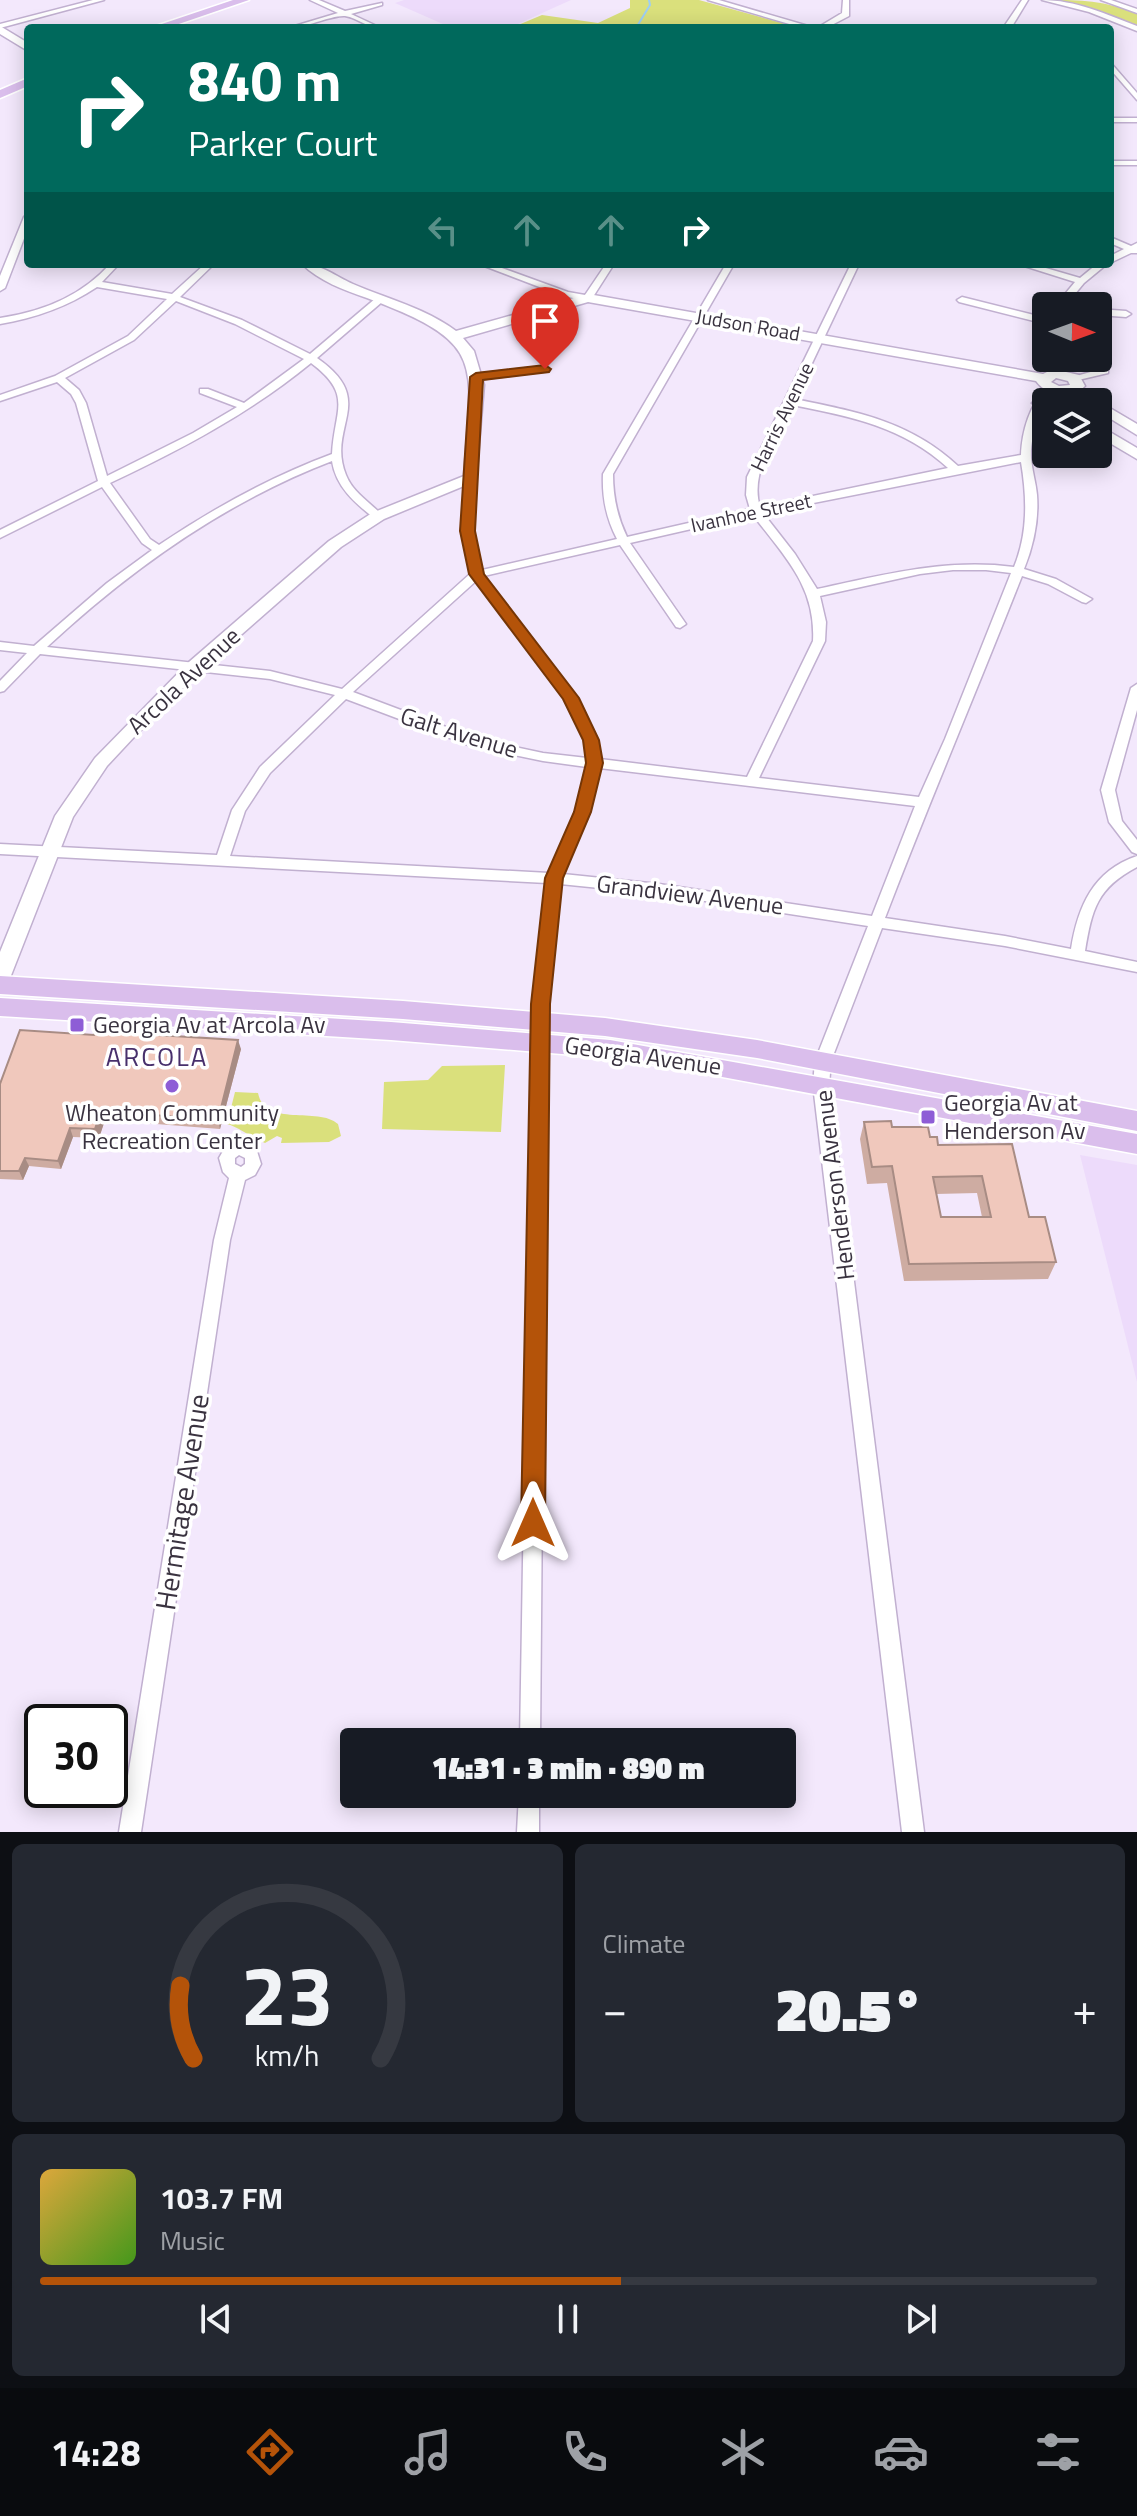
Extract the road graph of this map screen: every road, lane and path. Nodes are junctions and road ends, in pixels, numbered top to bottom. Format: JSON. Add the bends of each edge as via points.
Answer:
{"nodes":[{"id":1,"x":101,"y":0,"type":"edge"},
{"id":2,"x":221,"y":0,"type":"edge"},
{"id":3,"x":244,"y":0,"type":"edge"},
{"id":4,"x":313,"y":0,"type":"edge"},
{"id":5,"x":711,"y":0,"type":"edge"},
{"id":6,"x":846,"y":0,"type":"edge"},
{"id":7,"x":1025,"y":0,"type":"edge"},
{"id":8,"x":1045,"y":0,"type":"edge"},
{"id":9,"x":1104,"y":0,"type":"edge"},
{"id":10,"x":380,"y":4,"type":"dead end"},
{"id":11,"x":1136,"y":10,"type":"edge"},
{"id":12,"x":342,"y":15,"type":"junction"},
{"id":13,"x":147,"y":24,"type":"edge"},
{"id":14,"x":169,"y":24,"type":"edge"},
{"id":15,"x":307,"y":24,"type":"edge"},
{"id":16,"x":366,"y":24,"type":"edge"},
{"id":17,"x":797,"y":24,"type":"edge"},
{"id":18,"x":828,"y":24,"type":"edge"},
{"id":19,"x":1010,"y":24,"type":"edge"},
{"id":20,"x":0,"y":28,"type":"edge"},
{"id":21,"x":1137,"y":29,"type":"edge"},
{"id":22,"x":24,"y":45,"type":"edge"},
{"id":23,"x":1114,"y":69,"type":"edge"},
{"id":24,"x":24,"y":75,"type":"edge"},
{"id":25,"x":0,"y":84,"type":"edge"},
{"id":26,"x":24,"y":84,"type":"edge"},
{"id":27,"x":0,"y":94,"type":"edge"},
{"id":28,"x":1137,"y":98,"type":"edge"},
{"id":29,"x":1114,"y":120,"type":"edge"},
{"id":30,"x":1137,"y":120,"type":"edge"},
{"id":31,"x":1114,"y":163,"type":"edge"},
{"id":32,"x":1137,"y":163,"type":"edge"},
{"id":33,"x":24,"y":227,"type":"edge"},
{"id":34,"x":1114,"y":241,"type":"edge"},
{"id":35,"x":1135,"y":249,"type":"edge"},
{"id":36,"x":1114,"y":258,"type":"edge"},
{"id":37,"x":111,"y":268,"type":"edge"},
{"id":38,"x":206,"y":268,"type":"edge"},
{"id":39,"x":314,"y":268,"type":"edge"},
{"id":40,"x":494,"y":268,"type":"edge"},
{"id":41,"x":607,"y":268,"type":"edge"},
{"id":42,"x":728,"y":268,"type":"edge"},
{"id":43,"x":853,"y":268,"type":"edge"},
{"id":44,"x":1036,"y":268,"type":"edge"},
{"id":45,"x":1098,"y":268,"type":"edge"},
{"id":46,"x":1081,"y":281,"type":"junction"},
{"id":47,"x":96,"y":284,"type":"junction"},
{"id":48,"x":0,"y":288,"type":"edge"},
{"id":49,"x":1072,"y":292,"type":"edge"},
{"id":50,"x":175,"y":298,"type":"junction"},
{"id":51,"x":588,"y":298,"type":"junction"},
{"id":52,"x":379,"y":300,"type":"junction"},
{"id":53,"x":962,"y":300,"type":"dead end"},
{"id":54,"x":1112,"y":313,"type":"edge"},
{"id":55,"x":1126,"y":314,"type":"dead end"},
{"id":56,"x":700,"y":316,"type":"junction"},
{"id":57,"x":1032,"y":318,"type":"edge"},
{"id":58,"x":0,"y":321,"type":"edge"},
{"id":59,"x":455,"y":336,"type":"junction"},
{"id":60,"x":820,"y":338,"type":"junction"},
{"id":61,"x":314,"y":359,"type":"junction"},
{"id":62,"x":545,"y":369,"type":"dead end"},
{"id":63,"x":1102,"y":372,"type":"edge"},
{"id":64,"x":476,"y":377,"type":"junction"},
{"id":65,"x":58,"y":378,"type":"junction"},
{"id":66,"x":1054,"y":388,"type":"edge"},
{"id":67,"x":1058,"y":388,"type":"edge"},
{"id":68,"x":204,"y":391,"type":"dead end"},
{"id":69,"x":0,"y":398,"type":"edge"},
{"id":70,"x":789,"y":401,"type":"junction"},
{"id":71,"x":246,"y":407,"type":"junction"},
{"id":72,"x":1112,"y":415,"type":"edge"},
{"id":73,"x":1032,"y":430,"type":"edge"},
{"id":74,"x":1137,"y":431,"type":"edge"},
{"id":75,"x":1112,"y":438,"type":"edge"},
{"id":76,"x":1137,"y":455,"type":"edge"},
{"id":77,"x":335,"y":456,"type":"junction"},
{"id":78,"x":1026,"y":458,"type":"junction"},
{"id":79,"x":956,"y":470,"type":"junction"},
{"id":80,"x":471,"y":478,"type":"junction"},
{"id":81,"x":103,"y":480,"type":"junction"},
{"id":82,"x":756,"y":511,"type":"junction"},
{"id":83,"x":378,"y":516,"type":"junction"},
{"id":84,"x":0,"y":535,"type":"edge"},
{"id":85,"x":623,"y":540,"type":"junction"},
{"id":86,"x":159,"y":550,"type":"junction"},
{"id":87,"x":1018,"y":572,"type":"junction"},
{"id":88,"x":477,"y":574,"type":"junction"},
{"id":89,"x":816,"y":593,"type":"junction"},
{"id":90,"x":1086,"y":599,"type":"dead end"},
{"id":91,"x":680,"y":624,"type":"dead end"},
{"id":92,"x":0,"y":646,"type":"edge"},
{"id":93,"x":35,"y":649,"type":"junction"},
{"id":94,"x":195,"y":666,"type":"junction"},
{"id":95,"x":0,"y":688,"type":"edge"},
{"id":96,"x":1137,"y":688,"type":"edge"},
{"id":97,"x":346,"y":694,"type":"junction"},
{"id":98,"x":594,"y":763,"type":"junction"},
{"id":99,"x":751,"y":782,"type":"junction"},
{"id":100,"x":923,"y":802,"type":"junction"},
{"id":101,"x":0,"y":849,"type":"edge"},
{"id":102,"x":1137,"y":849,"type":"edge"},
{"id":103,"x":50,"y":851,"type":"junction"},
{"id":104,"x":222,"y":861,"type":"junction"},
{"id":105,"x":1137,"y":861,"type":"edge"},
{"id":106,"x":554,"y":878,"type":"junction"},
{"id":107,"x":877,"y":921,"type":"junction"},
{"id":108,"x":1077,"y":955,"type":"junction"},
{"id":109,"x":1137,"y":967,"type":"edge"},
{"id":110,"x":0,"y":978,"type":"edge"},
{"id":111,"x":0,"y":985,"type":"edge"},
{"id":112,"x":0,"y":1007,"type":"edge"},
{"id":113,"x":539,"y":1031,"type":"junction"},
{"id":114,"x":822,"y":1073,"type":"junction"},
{"id":115,"x":1137,"y":1121,"type":"edge"},
{"id":116,"x":1137,"y":1144,"type":"edge"},
{"id":117,"x":238,"y":1174,"type":"dead end"},
{"id":118,"x":530,"y":1728,"type":"edge"},
{"id":119,"x":529,"y":1808,"type":"edge"},
{"id":120,"x":130,"y":1832,"type":"edge"},
{"id":121,"x":528,"y":1832,"type":"edge"},
{"id":122,"x":913,"y":1832,"type":"edge"}],
"edges":[{"from":1,"to":20,"type":"street"},
{"from":2,"to":13,"type":"main road"},
{"from":3,"to":14,"type":"main road"},
{"from":4,"to":12,"type":"street"},
{"from":5,"to":17,"type":"street"},
{"from":6,"to":18,"type":"street","via":[[846,14]]},
{"from":7,"to":19,"type":"street"},
{"from":8,"to":21,"type":"street","via":[[1091,10]]},
{"from":9,"to":11,"type":"street"},
{"from":10,"to":12,"type":"street"},
{"from":12,"to":15,"type":"street"},
{"from":12,"to":16,"type":"street"},
{"from":20,"to":22,"type":"street"},
{"from":23,"to":28,"type":"street"},
{"from":24,"to":25,"type":"main road"},
{"from":26,"to":27,"type":"main road"},
{"from":29,"to":30,"type":"street"},
{"from":31,"to":32,"type":"street"},
{"from":33,"to":48,"type":"street"},
{"from":34,"to":35,"type":"street"},
{"from":35,"to":36,"type":"street"},
{"from":37,"to":47,"type":"street"},
{"from":38,"to":50,"type":"street"},
{"from":39,"to":52,"type":"street"},
{"from":40,"to":51,"type":"street"},
{"from":41,"to":51,"type":"street"},
{"from":42,"to":56,"type":"street"},
{"from":43,"to":60,"type":"street","name":"Harris Avenue"},
{"from":44,"to":46,"type":"street"},
{"from":45,"to":46,"type":"street"},
{"from":46,"to":49,"type":"street"},
{"from":47,"to":50,"type":"street"},
{"from":47,"to":58,"type":"street","via":[[35,312]]},
{"from":50,"to":61,"type":"street"},
{"from":50,"to":65,"type":"street","via":[[131,338]]},
{"from":51,"to":56,"type":"street","name":"Judson Road"},
{"from":51,"to":59,"type":"street","name":"Judson Road"},
{"from":52,"to":59,"type":"street"},
{"from":52,"to":61,"type":"street"},
{"from":53,"to":57,"type":"street"},
{"from":54,"to":55,"type":"street"},
{"from":56,"to":60,"type":"street","name":"Judson Road"},
{"from":56,"to":85,"type":"street","via":[[608,474],[607,508]]},
{"from":59,"to":64,"type":"street","via":[[470,355]]},
{"from":60,"to":66,"type":"street","name":"Judson Road","via":[[1016,372],[1037,369]]},
{"from":60,"to":70,"type":"street","name":"Harris Avenue"},
{"from":61,"to":71,"type":"street"},
{"from":61,"to":77,"type":"street","via":[[340,381],[345,405]]},
{"from":62,"to":64,"type":"street"},
{"from":63,"to":67,"type":"street"},
{"from":64,"to":80,"type":"street"},
{"from":65,"to":69,"type":"street"},
{"from":65,"to":81,"type":"street","via":[[81,403]]},
{"from":68,"to":71,"type":"street"},
{"from":70,"to":79,"type":"street","via":[[897,427],[926,442]]},
{"from":70,"to":82,"type":"street","name":"Harris Avenue","via":[[752,477]]},
{"from":71,"to":81,"type":"street"},
{"from":72,"to":74,"type":"street"},
{"from":73,"to":78,"type":"street","name":"Henderson Avenue"},
{"from":75,"to":76,"type":"street"},
{"from":77,"to":83,"type":"street","via":[[345,486]]},
{"from":77,"to":86,"type":"street","via":[[258,491]]},
{"from":78,"to":79,"type":"street","name":"Ivanhoe Street"},
{"from":78,"to":87,"type":"street","name":"Henderson Avenue","via":[[1031,523]]},
{"from":79,"to":82,"type":"street","name":"Ivanhoe Street"},
{"from":80,"to":83,"type":"street","name":"Arcola Avenue"},
{"from":80,"to":88,"type":"street","via":[[467,531]]},
{"from":81,"to":84,"type":"street"},
{"from":81,"to":86,"type":"street","via":[[146,541]]},
{"from":82,"to":85,"type":"street","name":"Ivanhoe Street"},
{"from":82,"to":89,"type":"street"},
{"from":83,"to":94,"type":"street","name":"Arcola Avenue","via":[[335,544]]},
{"from":85,"to":88,"type":"street","name":"Ivanhoe Street"},
{"from":85,"to":91,"type":"street"},
{"from":86,"to":93,"type":"street"},
{"from":87,"to":89,"type":"street","via":[[948,565]]},
{"from":87,"to":90,"type":"street","via":[[1060,584]]},
{"from":87,"to":100,"type":"street","name":"Henderson Avenue"},
{"from":88,"to":97,"type":"street"},
{"from":88,"to":98,"type":"street","via":[[571,698],[591,740]]},
{"from":89,"to":99,"type":"street","via":[[823,620],[819,641]]},
{"from":92,"to":93,"type":"street","name":"Galt Avenue"},
{"from":93,"to":94,"type":"street","name":"Galt Avenue"},
{"from":93,"to":95,"type":"street"},
{"from":94,"to":97,"type":"street","name":"Galt Avenue","via":[[270,675]]},
{"from":94,"to":103,"type":"street","name":"Arcola Avenue","via":[[101,762],[64,816]]},
{"from":96,"to":102,"type":"street","via":[[1108,790],[1116,822]]},
{"from":97,"to":98,"type":"street","name":"Galt Avenue","via":[[475,743]]},
{"from":97,"to":104,"type":"street","via":[[265,770],[239,810]]},
{"from":98,"to":99,"type":"street","name":"Galt Avenue"},
{"from":98,"to":106,"type":"street","via":[[583,812]]},
{"from":99,"to":100,"type":"street","name":"Galt Avenue"},
{"from":100,"to":107,"type":"street","name":"Henderson Avenue"},
{"from":101,"to":103,"type":"street","name":"Grandview Avenue"},
{"from":103,"to":104,"type":"street","name":"Grandview Avenue"},
{"from":103,"to":110,"type":"street","name":"Arcola Avenue"},
{"from":104,"to":106,"type":"street","name":"Grandview Avenue"},
{"from":105,"to":108,"type":"street","via":[[1092,894],[1082,916]]},
{"from":106,"to":107,"type":"street","name":"Grandview Avenue"},
{"from":106,"to":113,"type":"street"},
{"from":107,"to":108,"type":"street","name":"Grandview Avenue"},
{"from":107,"to":114,"type":"street","name":"Henderson Avenue"},
{"from":108,"to":109,"type":"street","name":"Grandview Avenue"},
{"from":111,"to":113,"type":"main road","name":"Georgia Avenue"},
{"from":112,"to":113,"type":"main road","name":"Georgia Avenue"},
{"from":113,"to":114,"type":"main road","name":"Georgia Avenue","via":[[690,1061]]},
{"from":113,"to":118,"type":"street"},
{"from":114,"to":115,"type":"main road","name":"Georgia Avenue"},
{"from":114,"to":116,"type":"main road","name":"Georgia Avenue"},
{"from":114,"to":122,"type":"street","name":"Henderson Avenue"},
{"from":117,"to":120,"type":"street","name":"Hermitage Avenue","via":[[222,1240]]},
{"from":119,"to":121,"type":"street"}]}
